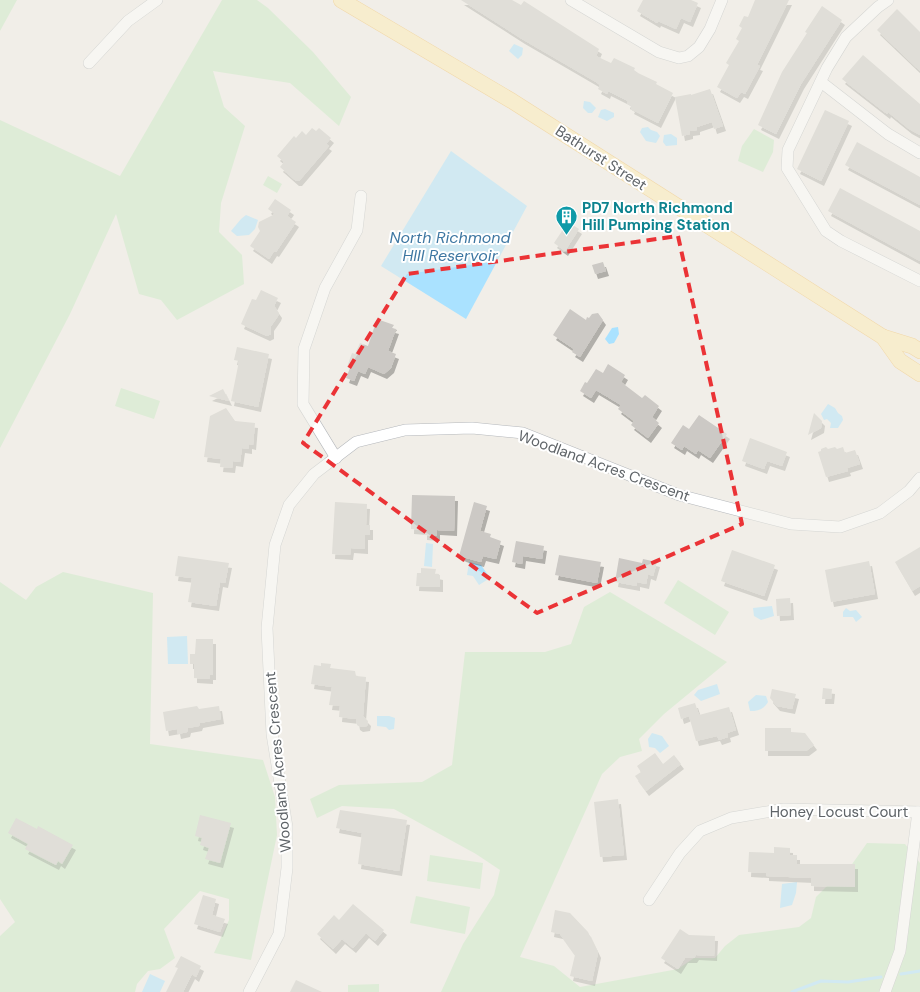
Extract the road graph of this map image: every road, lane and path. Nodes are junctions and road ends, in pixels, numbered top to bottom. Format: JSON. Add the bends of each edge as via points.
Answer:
{"nodes":[{"id":1,"x":157,"y":0,"type":"edge"},
{"id":2,"x":341,"y":0,"type":"edge"},
{"id":3,"x":571,"y":0,"type":"edge"},
{"id":4,"x":722,"y":0,"type":"edge"},
{"id":5,"x":888,"y":0,"type":"edge"},
{"id":6,"x":89,"y":63,"type":"dead end"},
{"id":7,"x":820,"y":82,"type":"junction"},
{"id":8,"x":920,"y":153,"type":"edge"},
{"id":9,"x":361,"y":196,"type":"dead end"},
{"id":10,"x":920,"y":281,"type":"edge"},
{"id":11,"x":883,"y":337,"type":"junction"},
{"id":12,"x":920,"y":351,"type":"edge"},
{"id":13,"x":920,"y":374,"type":"edge"},
{"id":14,"x":336,"y":458,"type":"junction"},
{"id":15,"x":920,"y":478,"type":"edge"},
{"id":16,"x":919,"y":812,"type":"edge"},
{"id":17,"x":649,"y":900,"type":"dead end"},
{"id":18,"x":249,"y":992,"type":"edge"},
{"id":19,"x":885,"y":992,"type":"edge"}],
"edges":[{"from":1,"to":6,"type":"street","via":[[128,21]]},
{"from":2,"to":11,"type":"main road","name":"Bathurst Street","via":[[512,101]]},
{"from":3,"to":4,"type":"street","via":[[659,52],[679,58],[699,48]]},
{"from":5,"to":7,"type":"street","via":[[846,37]]},
{"from":7,"to":8,"type":"street","via":[[888,134]]},
{"from":7,"to":10,"type":"street","via":[[788,150],[787,168],[826,231]]},
{"from":9,"to":14,"type":"street","via":[[357,230],[325,288],[304,349],[303,404]]},
{"from":11,"to":12,"type":"main road","name":"Bathurst Street"},
{"from":11,"to":13,"type":"main road","name":"Bathurst Street","via":[[900,361]]},
{"from":14,"to":15,"type":"street","name":"Woodland Acres Crescent","via":[[356,442],[405,430],[472,428],[523,433],[679,495],[791,524],[840,527],[880,513],[910,491]]},
{"from":14,"to":18,"type":"street","name":"Woodland Acres Crescent","via":[[314,474],[288,505],[275,545],[266,628],[272,734],[287,827],[287,868],[279,934]]},
{"from":16,"to":17,"type":"street","name":"Honey Locust Court","via":[[784,809],[731,818],[700,830],[680,853]]},
{"from":16,"to":19,"type":"street","via":[[900,951]]}]}
